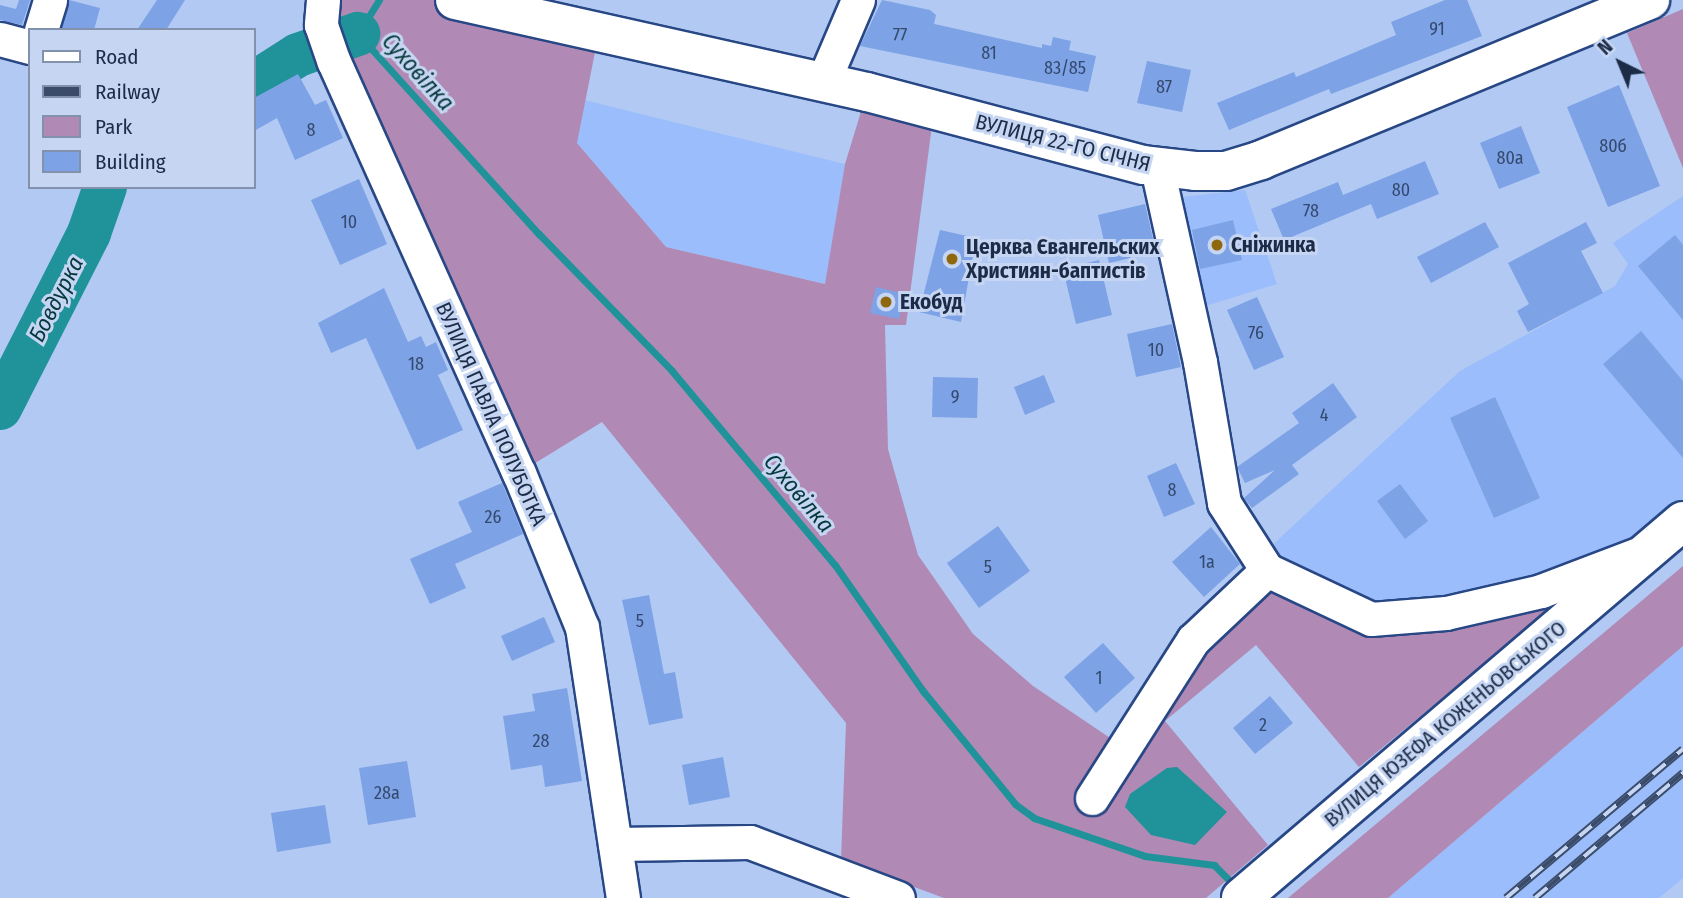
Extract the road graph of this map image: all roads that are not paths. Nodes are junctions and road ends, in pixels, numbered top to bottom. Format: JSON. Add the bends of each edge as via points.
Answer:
{"nodes":[{"id":1,"x":50,"y":0,"type":"edge"},
{"id":2,"x":456,"y":0,"type":"edge"},
{"id":3,"x":858,"y":0,"type":"edge"},
{"id":4,"x":1650,"y":0,"type":"edge"},
{"id":5,"x":325,"y":27,"type":"edge"},
{"id":6,"x":42,"y":28,"type":"edge"},
{"id":7,"x":0,"y":39,"type":"edge"},
{"id":8,"x":28,"y":46,"type":"edge"},
{"id":9,"x":823,"y":82,"type":"junction"},
{"id":10,"x":1157,"y":168,"type":"junction"},
{"id":11,"x":1683,"y":521,"type":"edge"},
{"id":12,"x":1648,"y":550,"type":"junction"},
{"id":13,"x":1268,"y":570,"type":"junction"},
{"id":14,"x":1091,"y":797,"type":"dead end"},
{"id":15,"x":615,"y":844,"type":"junction"},
{"id":16,"x":1253,"y":887,"type":"edge"},
{"id":17,"x":623,"y":898,"type":"edge"},
{"id":18,"x":898,"y":898,"type":"edge"}],
"edges":[{"from":1,"to":6,"type":"street"},
{"from":2,"to":9,"type":"main road","name":"ВУЛИЦЯ 22-ГО СІЧНЯ"},
{"from":3,"to":9,"type":"street"},
{"from":4,"to":10,"type":"main road","name":"ВУЛИЦЯ 22-ГО СІЧНЯ","via":[[1261,160],[1226,171]]},
{"from":5,"to":15,"type":"street","name":"ВУЛИЦЯ ПАВЛА ПОЛУБОТКА","via":[[520,473],[582,627]]},
{"from":7,"to":8,"type":"street"},
{"from":9,"to":10,"type":"main road","name":"ВУЛИЦЯ 22-ГО СІЧНЯ"},
{"from":10,"to":13,"type":"street","via":[[1200,362],[1224,503]]},
{"from":11,"to":12,"type":"main road","name":"ВУЛИЦЯ ЮЗЕФА КОЖЕНЬОВСЬКОГО"},
{"from":12,"to":13,"type":"street","name":"ВУЛИЦЯ ЮЗЕФА КОЖЕНЬОВСЬКОГО","via":[[1541,591],[1446,613],[1371,619]]},
{"from":12,"to":16,"type":"main road","name":"ВУЛИЦЯ ЮЗЕФА КОЖЕНЬОВСЬКОГО"},
{"from":13,"to":14,"type":"street","via":[[1193,640]]},
{"from":15,"to":17,"type":"street","name":"ВУЛИЦЯ ПАВЛА ПОЛУБОТКА"},
{"from":15,"to":18,"type":"street","via":[[750,842]]}]}
